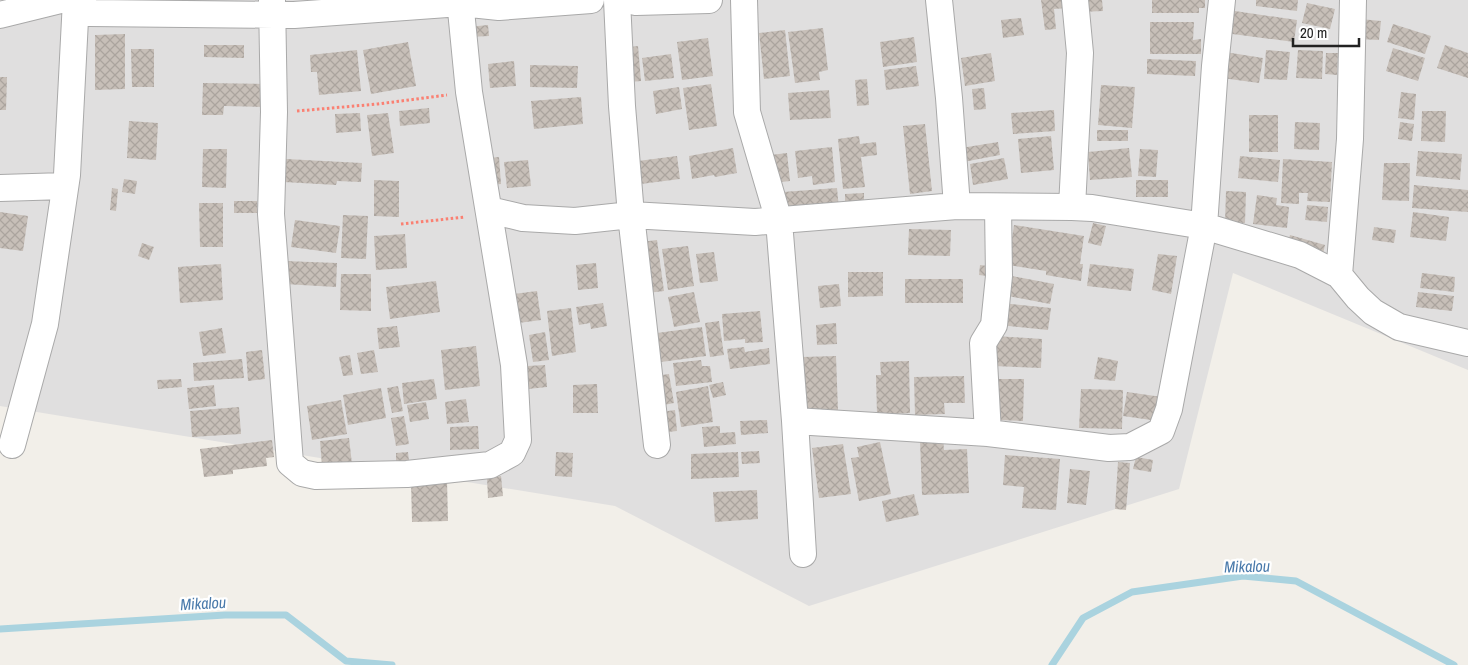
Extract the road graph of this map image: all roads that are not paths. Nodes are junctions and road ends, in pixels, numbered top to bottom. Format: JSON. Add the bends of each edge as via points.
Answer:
{"nodes":[{"id":1,"x":61,"y":0,"type":"edge"},
{"id":2,"x":78,"y":0,"type":"edge"},
{"id":3,"x":591,"y":0,"type":"edge"},
{"id":4,"x":617,"y":0,"type":"edge"},
{"id":5,"x":628,"y":0,"type":"edge"},
{"id":6,"x":709,"y":0,"type":"edge"},
{"id":7,"x":744,"y":0,"type":"edge"},
{"id":8,"x":939,"y":0,"type":"edge"},
{"id":9,"x":1075,"y":0,"type":"edge"},
{"id":10,"x":1222,"y":0,"type":"edge"},
{"id":11,"x":1353,"y":0,"type":"edge"},
{"id":12,"x":460,"y":2,"type":"edge"},
{"id":13,"x":272,"y":7,"type":"edge"},
{"id":14,"x":0,"y":15,"type":"edge"},
{"id":15,"x":65,"y":186,"type":"junction"},
{"id":16,"x":0,"y":188,"type":"edge"},
{"id":17,"x":957,"y":206,"type":"junction"},
{"id":18,"x":998,"y":207,"type":"junction"},
{"id":19,"x":1072,"y":207,"type":"junction"},
{"id":20,"x":489,"y":210,"type":"junction"},
{"id":21,"x":631,"y":215,"type":"junction"},
{"id":22,"x":780,"y":221,"type":"junction"},
{"id":23,"x":1204,"y":226,"type":"junction"},
{"id":24,"x":1339,"y":276,"type":"junction"},
{"id":25,"x":1468,"y":343,"type":"edge"},
{"id":26,"x":795,"y":421,"type":"junction"},
{"id":27,"x":988,"y":433,"type":"junction"},
{"id":28,"x":12,"y":445,"type":"dead end"},
{"id":29,"x":657,"y":445,"type":"dead end"},
{"id":30,"x":803,"y":554,"type":"dead end"}],
"edges":[{"from":1,"to":14,"type":"street"},
{"from":2,"to":13,"type":"street","via":[[90,13]]},
{"from":2,"to":15,"type":"street"},
{"from":3,"to":12,"type":"street","via":[[499,7]]},
{"from":4,"to":21,"type":"street"},
{"from":5,"to":6,"type":"street"},
{"from":7,"to":22,"type":"street","via":[[747,112]]},
{"from":8,"to":17,"type":"street"},
{"from":9,"to":19,"type":"street","via":[[1080,53]]},
{"from":10,"to":23,"type":"street"},
{"from":11,"to":24,"type":"street","via":[[1350,139]]},
{"from":12,"to":13,"type":"street","via":[[294,15]]},
{"from":12,"to":20,"type":"street","via":[[469,92]]},
{"from":13,"to":20,"type":"street","via":[[274,112],[271,214],[290,463],[302,473],[316,476],[417,473],[490,465],[512,453],[518,440],[514,366]]},
{"from":15,"to":16,"type":"street"},
{"from":15,"to":28,"type":"street","via":[[46,324]]},
{"from":17,"to":18,"type":"street"},
{"from":17,"to":22,"type":"street"},
{"from":18,"to":19,"type":"street"},
{"from":18,"to":27,"type":"street","via":[[1000,276],[994,326],[983,343]]},
{"from":19,"to":23,"type":"street"},
{"from":20,"to":21,"type":"street","via":[[523,218],[575,221]]},
{"from":21,"to":22,"type":"street"},
{"from":21,"to":29,"type":"street"},
{"from":22,"to":26,"type":"street"},
{"from":23,"to":24,"type":"street","via":[[1300,256]]},
{"from":23,"to":27,"type":"street","via":[[1169,409],[1161,431],[1130,447],[1109,448]]},
{"from":24,"to":25,"type":"street","via":[[1373,312],[1399,328]]},
{"from":26,"to":27,"type":"street"},
{"from":26,"to":30,"type":"street"}]}
